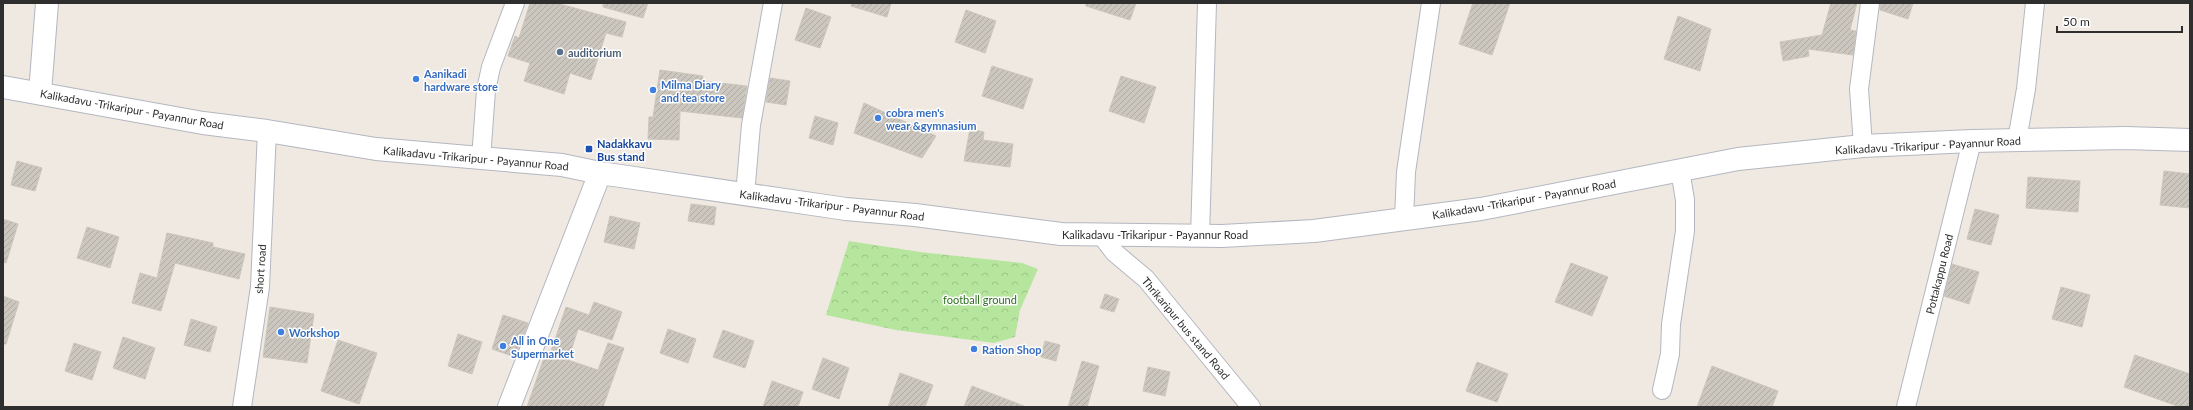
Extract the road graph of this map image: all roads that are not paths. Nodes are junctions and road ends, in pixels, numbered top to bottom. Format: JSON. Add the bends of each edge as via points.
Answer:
{"nodes":[{"id":1,"x":47,"y":3,"type":"edge"},
{"id":2,"x":515,"y":3,"type":"edge"},
{"id":3,"x":773,"y":3,"type":"edge"},
{"id":4,"x":1207,"y":3,"type":"edge"},
{"id":5,"x":1431,"y":3,"type":"edge"},
{"id":6,"x":1870,"y":3,"type":"edge"},
{"id":7,"x":2034,"y":3,"type":"edge"},
{"id":8,"x":3,"y":87,"type":"edge"},
{"id":9,"x":40,"y":93,"type":"junction"},
{"id":10,"x":267,"y":131,"type":"junction"},
{"id":11,"x":2017,"y":140,"type":"junction"},
{"id":12,"x":2190,"y":140,"type":"edge"},
{"id":13,"x":1972,"y":141,"type":"junction"},
{"id":14,"x":1863,"y":146,"type":"junction"},
{"id":15,"x":481,"y":158,"type":"junction"},
{"id":16,"x":1680,"y":170,"type":"junction"},
{"id":17,"x":600,"y":173,"type":"junction"},
{"id":18,"x":745,"y":195,"type":"junction"},
{"id":19,"x":1404,"y":219,"type":"junction"},
{"id":20,"x":1101,"y":236,"type":"junction"},
{"id":21,"x":1200,"y":236,"type":"junction"},
{"id":22,"x":1662,"y":390,"type":"dead end"},
{"id":23,"x":242,"y":407,"type":"edge"},
{"id":24,"x":509,"y":407,"type":"edge"},
{"id":25,"x":1252,"y":407,"type":"edge"},
{"id":26,"x":1906,"y":407,"type":"edge"}],
"edges":[{"from":1,"to":9,"type":"main road"},
{"from":2,"to":15,"type":"street","via":[[491,67],[486,90]]},
{"from":3,"to":18,"type":"street","via":[[751,125]]},
{"from":4,"to":21,"type":"street"},
{"from":5,"to":19,"type":"street","via":[[1406,172]]},
{"from":6,"to":14,"type":"street","via":[[1859,89]]},
{"from":7,"to":11,"type":"street","via":[[2026,89]]},
{"from":8,"to":9,"type":"main road","name":"Kalikadavu -Trikaripur - Payannur Road"},
{"from":9,"to":10,"type":"main road","name":"Kalikadavu -Trikaripur - Payannur Road","via":[[202,123]]},
{"from":10,"to":15,"type":"main road","name":"Kalikadavu -Trikaripur - Payannur Road","via":[[376,149]]},
{"from":10,"to":23,"type":"street","name":"short road","via":[[260,287]]},
{"from":11,"to":12,"type":"main road","name":"Kalikadavu -Trikaripur - Payannur Road"},
{"from":11,"to":13,"type":"main road","name":"Kalikadavu -Trikaripur - Payannur Road"},
{"from":13,"to":14,"type":"main road","name":"Kalikadavu -Trikaripur - Payannur Road"},
{"from":13,"to":26,"type":"street","name":"Pottakappu Road"},
{"from":14,"to":16,"type":"main road","name":"Kalikadavu -Trikaripur - Payannur Road","via":[[1738,159]]},
{"from":15,"to":17,"type":"main road","name":"Kalikadavu -Trikaripur - Payannur Road","via":[[562,164]]},
{"from":16,"to":19,"type":"main road","name":"Kalikadavu -Trikaripur - Payannur Road","via":[[1481,209]]},
{"from":16,"to":22,"type":"street","via":[[1685,200],[1685,231],[1671,324],[1670,354]]},
{"from":17,"to":18,"type":"main road","name":"Kalikadavu -Trikaripur - Payannur Road"},
{"from":17,"to":24,"type":"main road"},
{"from":18,"to":20,"type":"main road","name":"Kalikadavu -Trikaripur - Payannur Road","via":[[1061,234]]},
{"from":19,"to":21,"type":"main road","name":"Kalikadavu -Trikaripur - Payannur Road","via":[[1314,231]]},
{"from":20,"to":21,"type":"main road","name":"Kalikadavu -Trikaripur - Payannur Road"},
{"from":20,"to":25,"type":"street","name":"Thrikaripur bus stand Road","via":[[1114,252],[1146,279]]}]}
